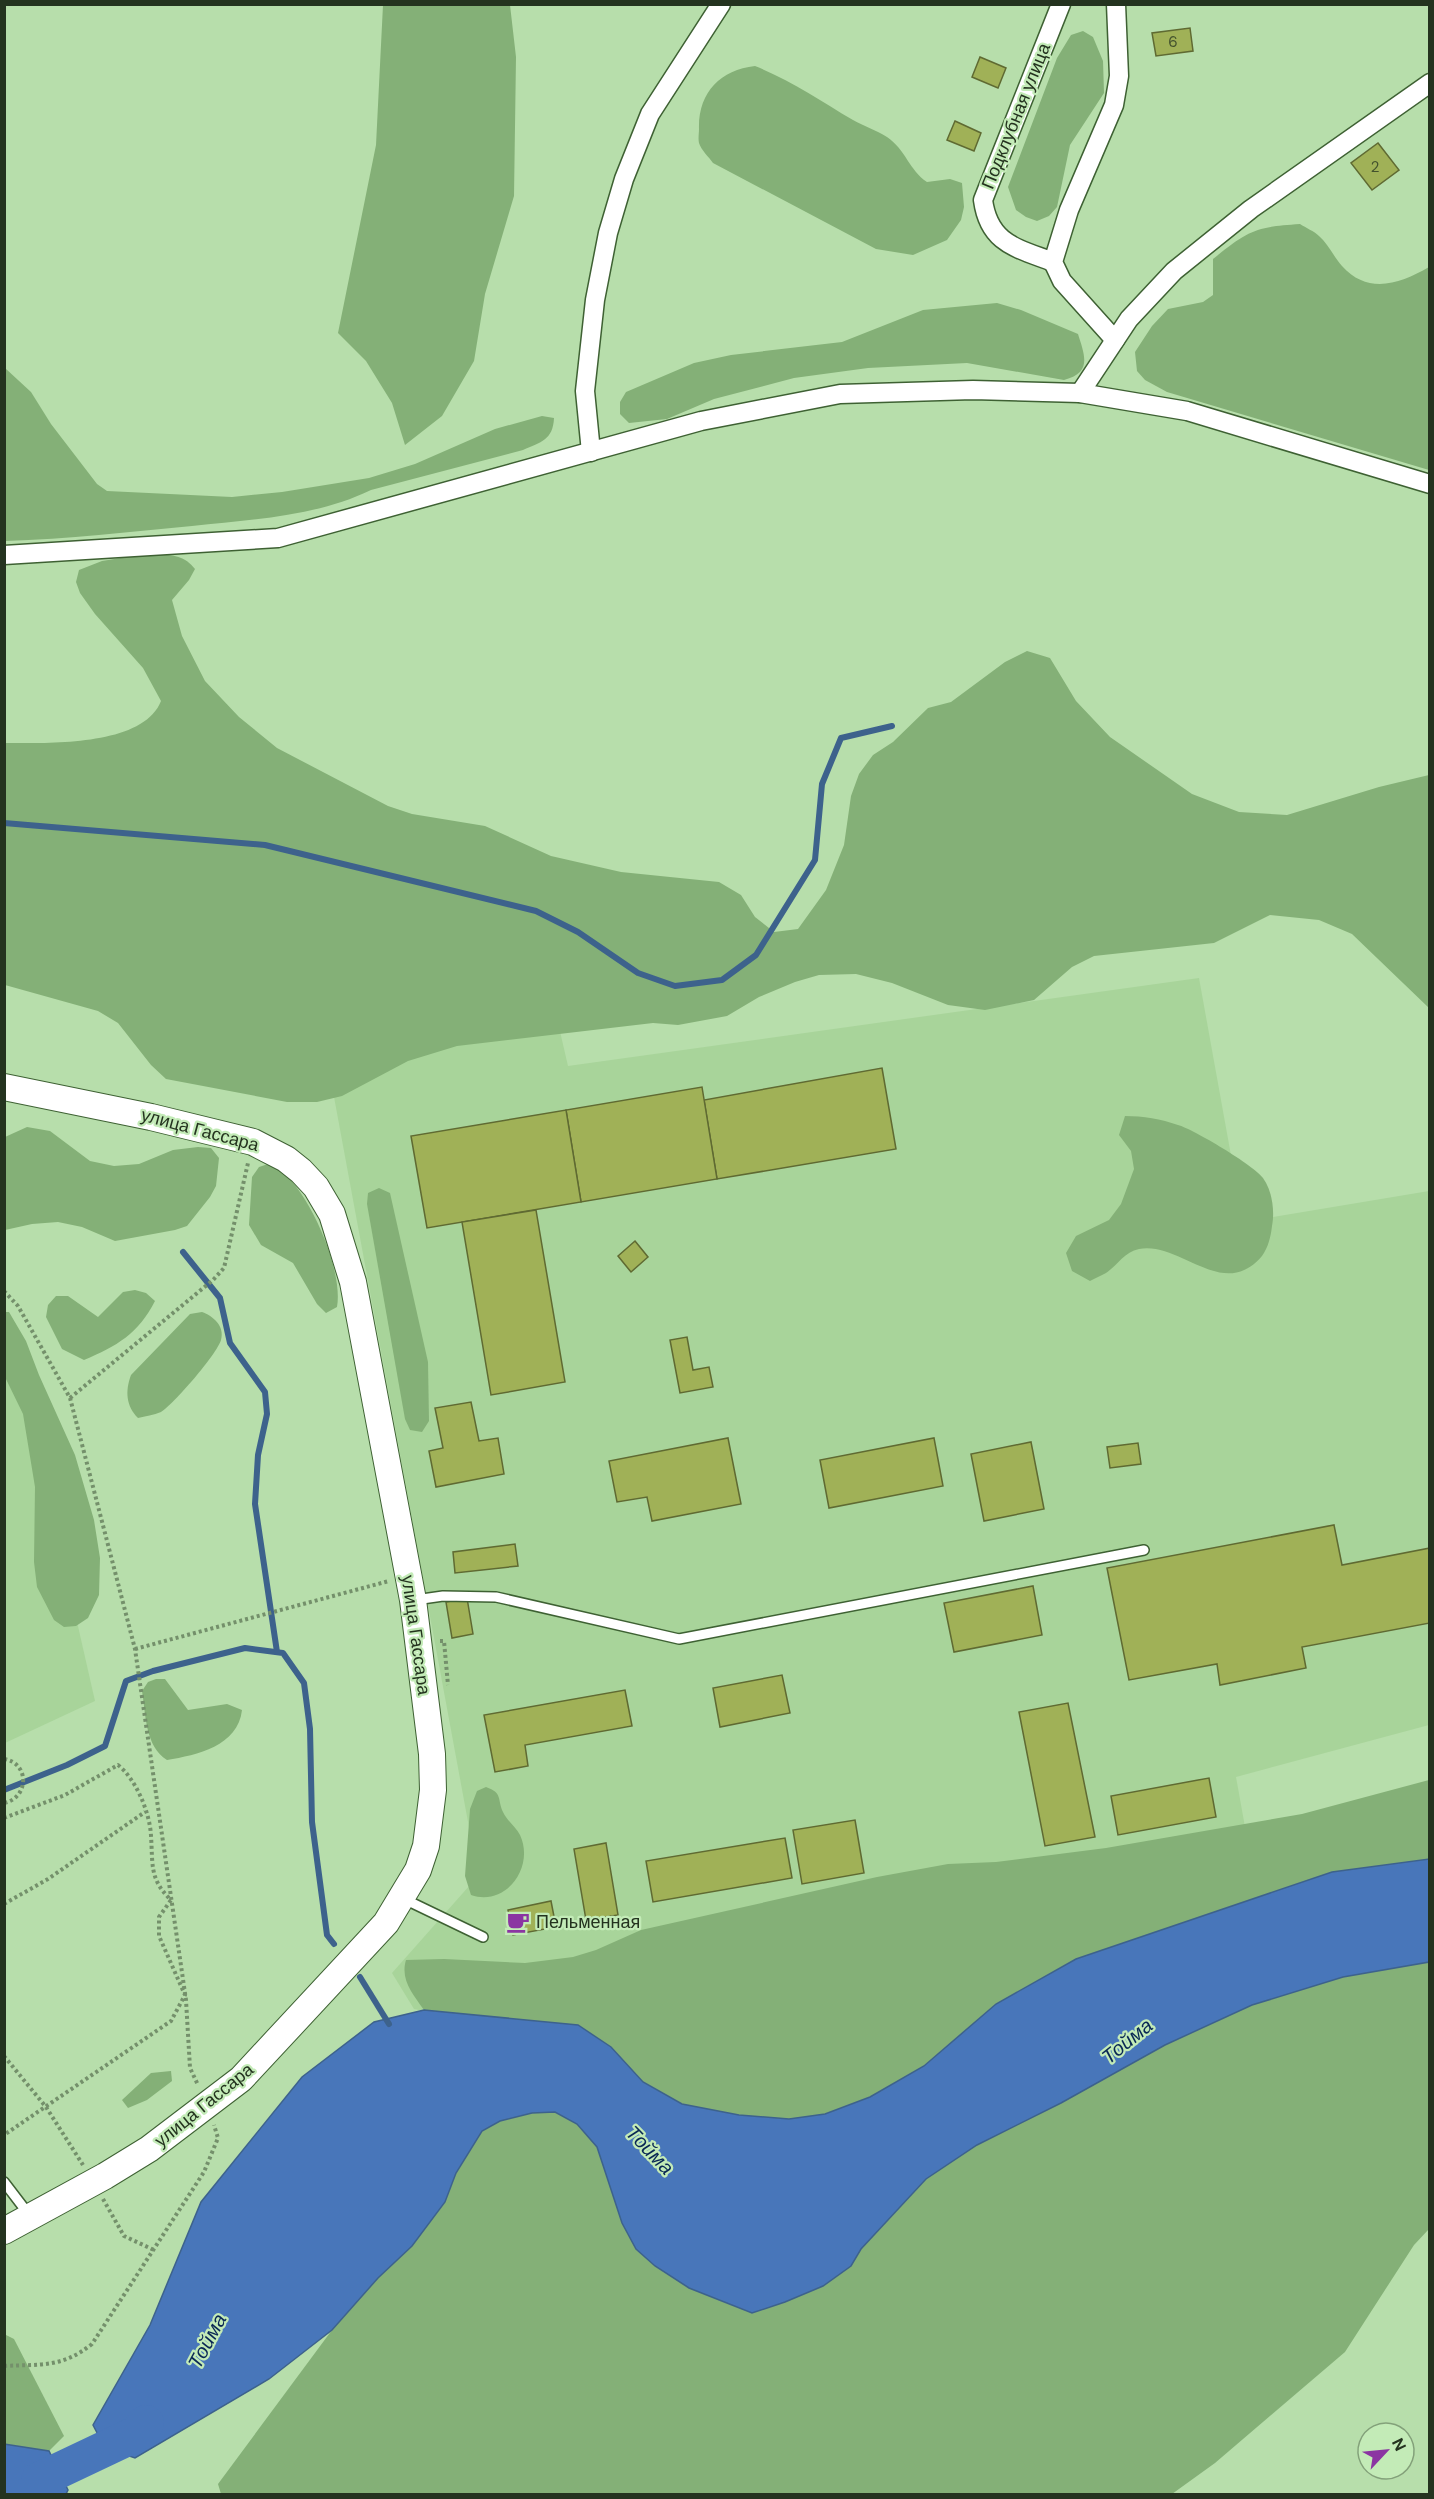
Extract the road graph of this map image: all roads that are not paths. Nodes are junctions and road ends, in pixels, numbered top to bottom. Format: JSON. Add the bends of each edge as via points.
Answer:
{"nodes":[{"id":1,"x":721,"y":4,"type":"edge"},
{"id":2,"x":1061,"y":4,"type":"edge"},
{"id":3,"x":1116,"y":4,"type":"edge"},
{"id":4,"x":1430,"y":84,"type":"edge"},
{"id":5,"x":1053,"y":262,"type":"junction"},
{"id":6,"x":1115,"y":340,"type":"junction"},
{"id":7,"x":1080,"y":393,"type":"junction"},
{"id":8,"x":591,"y":452,"type":"junction"},
{"id":9,"x":1430,"y":484,"type":"edge"},
{"id":10,"x":4,"y":555,"type":"edge"},
{"id":11,"x":4,"y":1087,"type":"edge"},
{"id":12,"x":1144,"y":1551,"type":"dead end"},
{"id":13,"x":400,"y":1587,"type":"junction"},
{"id":14,"x":403,"y":1898,"type":"junction"},
{"id":15,"x":483,"y":1937,"type":"dead end"},
{"id":16,"x":4,"y":2182,"type":"edge"},
{"id":17,"x":32,"y":2218,"type":"junction"},
{"id":18,"x":4,"y":2231,"type":"edge"}],
"edges":[{"from":1,"to":8,"type":"street","via":[[650,114],[608,233],[595,300],[585,391]]},
{"from":2,"to":5,"type":"street","name":"Подклубная улица","via":[[983,200],[994,232],[1006,243]]},
{"from":3,"to":5,"type":"street","via":[[1119,76],[1114,105],[1069,210]]},
{"from":4,"to":6,"type":"street","via":[[1251,209],[1173,271]]},
{"from":5,"to":6,"type":"street","via":[[1062,281]]},
{"from":6,"to":7,"type":"street"},
{"from":7,"to":8,"type":"street","via":[[973,390],[840,394],[701,421]]},
{"from":7,"to":9,"type":"street","via":[[1187,411]]},
{"from":8,"to":10,"type":"street","via":[[278,538]]},
{"from":11,"to":13,"type":"main road","name":"улица Гассара","via":[[253,1142],[286,1159],[316,1187],[332,1214],[353,1282]]},
{"from":12,"to":13,"type":"lane","via":[[679,1639],[496,1596],[443,1596]]},
{"from":13,"to":14,"type":"main road","name":"улица Гассара","via":[[430,1734],[433,1790],[426,1846]]},
{"from":14,"to":15,"type":"lane"},
{"from":14,"to":17,"type":"main road","name":"улица Гассара","via":[[386,1923],[241,2079],[207,2093],[149,2149]]},
{"from":16,"to":17,"type":"lane"},
{"from":17,"to":18,"type":"main road","name":"улица Гассара"}]}
